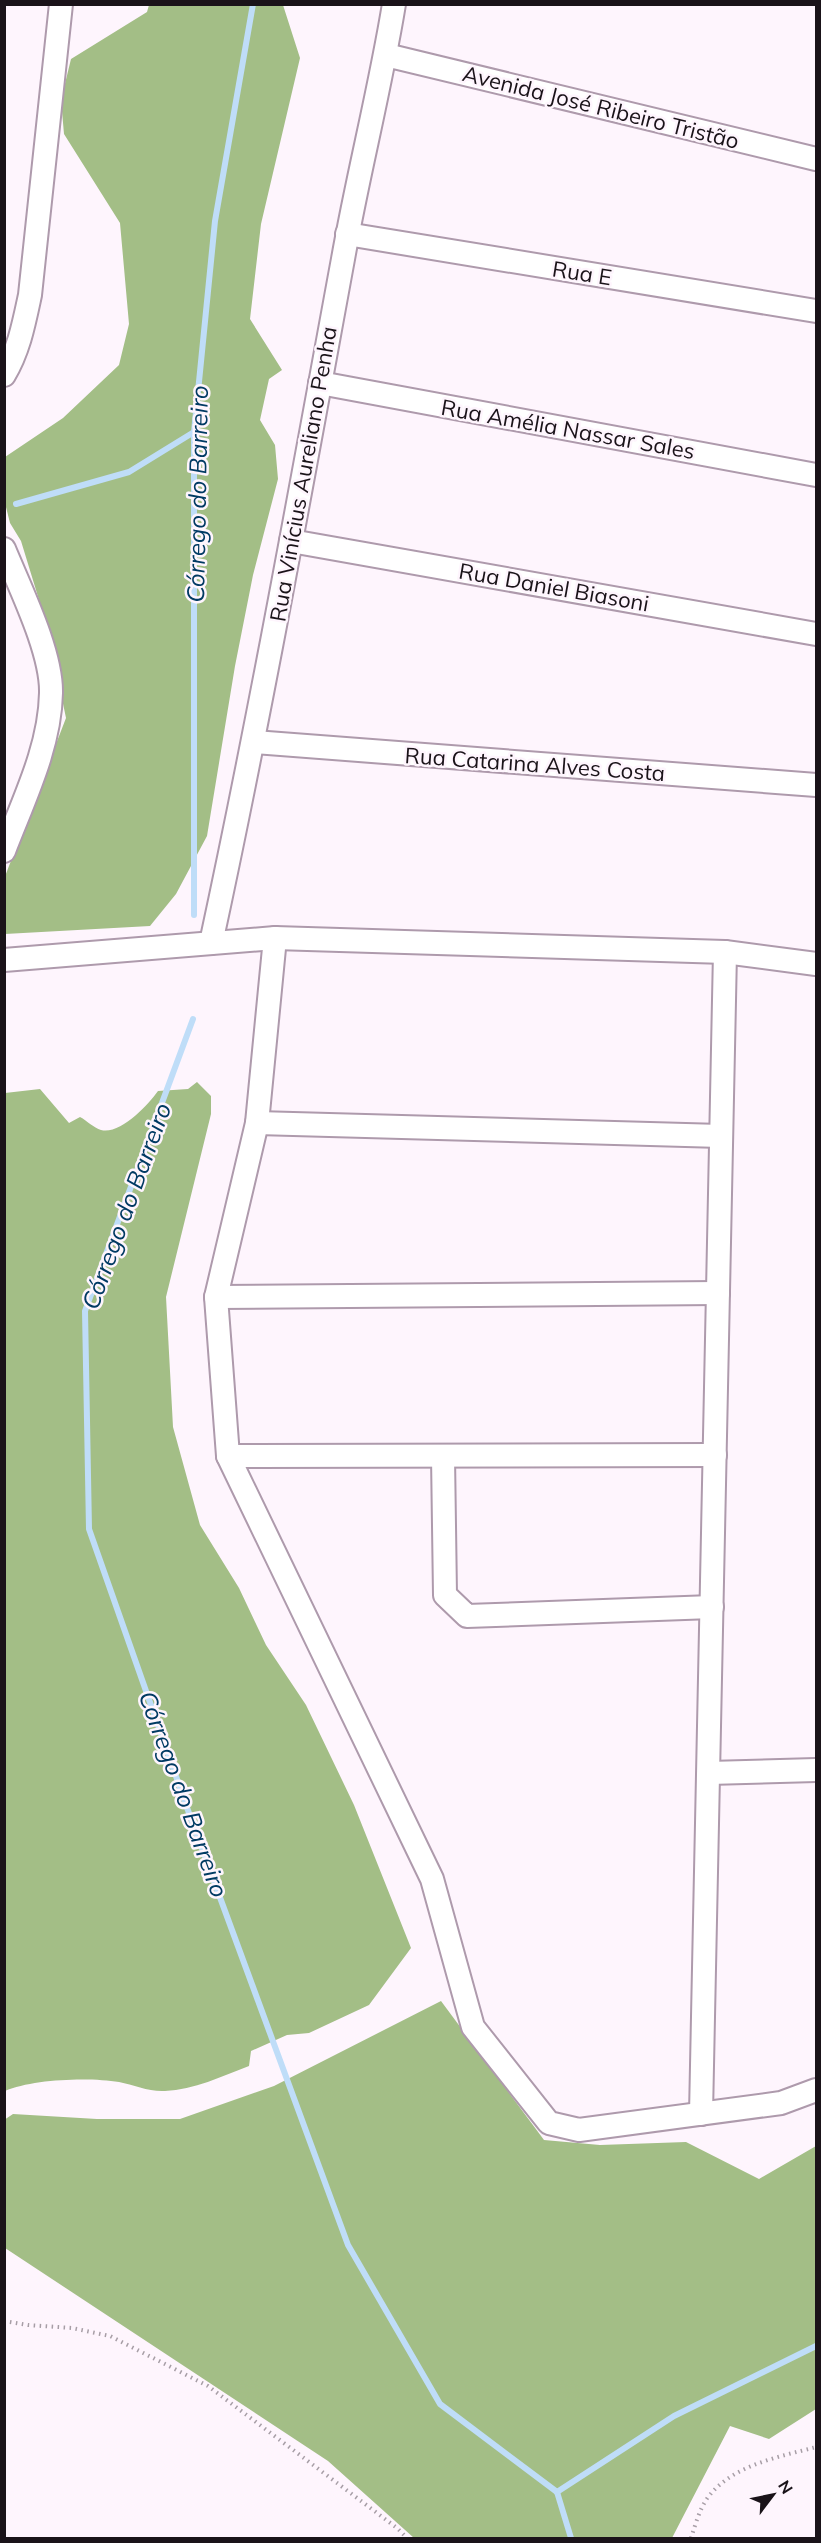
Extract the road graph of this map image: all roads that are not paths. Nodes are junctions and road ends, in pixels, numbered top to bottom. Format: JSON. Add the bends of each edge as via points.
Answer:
{"nodes":[{"id":1,"x":61,"y":4,"type":"edge"},
{"id":2,"x":394,"y":4,"type":"edge"},
{"id":3,"x":386,"y":55,"type":"junction"},
{"id":4,"x":816,"y":159,"type":"edge"},
{"id":5,"x":347,"y":234,"type":"junction"},
{"id":6,"x":816,"y":311,"type":"edge"},
{"id":7,"x":4,"y":375,"type":"edge"},
{"id":8,"x":320,"y":383,"type":"junction"},
{"id":9,"x":816,"y":475,"type":"edge"},
{"id":10,"x":291,"y":541,"type":"junction"},
{"id":11,"x":4,"y":549,"type":"edge"},
{"id":12,"x":816,"y":634,"type":"edge"},
{"id":13,"x":254,"y":742,"type":"junction"},
{"id":14,"x":816,"y":785,"type":"edge"},
{"id":15,"x":4,"y":851,"type":"edge"},
{"id":16,"x":275,"y":938,"type":"junction"},
{"id":17,"x":211,"y":943,"type":"junction"},
{"id":18,"x":725,"y":952,"type":"junction"},
{"id":19,"x":4,"y":960,"type":"edge"},
{"id":20,"x":816,"y":964,"type":"edge"},
{"id":21,"x":256,"y":1123,"type":"junction"},
{"id":22,"x":721,"y":1136,"type":"junction"},
{"id":23,"x":718,"y":1293,"type":"junction"},
{"id":24,"x":216,"y":1296,"type":"junction"},
{"id":25,"x":715,"y":1455,"type":"junction"},
{"id":26,"x":228,"y":1456,"type":"junction"},
{"id":27,"x":443,"y":1456,"type":"junction"},
{"id":28,"x":712,"y":1607,"type":"junction"},
{"id":29,"x":816,"y":1770,"type":"edge"},
{"id":30,"x":709,"y":1773,"type":"junction"},
{"id":31,"x":816,"y":2090,"type":"edge"},
{"id":32,"x":701,"y":2114,"type":"junction"}],
"edges":[{"from":1,"to":7,"type":"street","via":[[30,295],[20,339]]},
{"from":2,"to":3,"type":"street","name":"Rua Vinícius Aureliano Penha"},
{"from":3,"to":4,"type":"street","name":"Avenida José Ribeiro Tristão"},
{"from":3,"to":5,"type":"street","name":"Rua Vinícius Aureliano Penha"},
{"from":5,"to":6,"type":"street","name":"Rua E"},
{"from":5,"to":8,"type":"street","name":"Rua Vinícius Aureliano Penha"},
{"from":8,"to":9,"type":"street","name":"Rua Amélia Nassar Sales"},
{"from":8,"to":10,"type":"street","name":"Rua Vinícius Aureliano Penha"},
{"from":10,"to":12,"type":"street","name":"Rua Daniel Biasoni"},
{"from":10,"to":13,"type":"street","name":"Rua Vinícius Aureliano Penha"},
{"from":11,"to":15,"type":"street","via":[[43,649],[51,692],[42,748]]},
{"from":13,"to":14,"type":"street","name":"Rua Catarina Alves Costa"},
{"from":13,"to":17,"type":"street","name":"Rua Vinícius Aureliano Penha"},
{"from":16,"to":17,"type":"street"},
{"from":16,"to":18,"type":"street"},
{"from":16,"to":21,"type":"street"},
{"from":17,"to":19,"type":"street"},
{"from":18,"to":20,"type":"street"},
{"from":18,"to":22,"type":"street"},
{"from":21,"to":22,"type":"street"},
{"from":21,"to":24,"type":"street"},
{"from":22,"to":23,"type":"street"},
{"from":23,"to":24,"type":"street"},
{"from":23,"to":25,"type":"street"},
{"from":24,"to":26,"type":"street"},
{"from":25,"to":27,"type":"street"},
{"from":25,"to":28,"type":"street"},
{"from":26,"to":27,"type":"street"},
{"from":26,"to":32,"type":"street","via":[[432,1879],[473,2027],[549,2123],[579,2130]]},
{"from":27,"to":28,"type":"street","via":[[445,1595],[467,1616]]},
{"from":28,"to":30,"type":"street"},
{"from":29,"to":30,"type":"street"},
{"from":30,"to":32,"type":"street"},
{"from":31,"to":32,"type":"street","via":[[781,2103]]}]}
